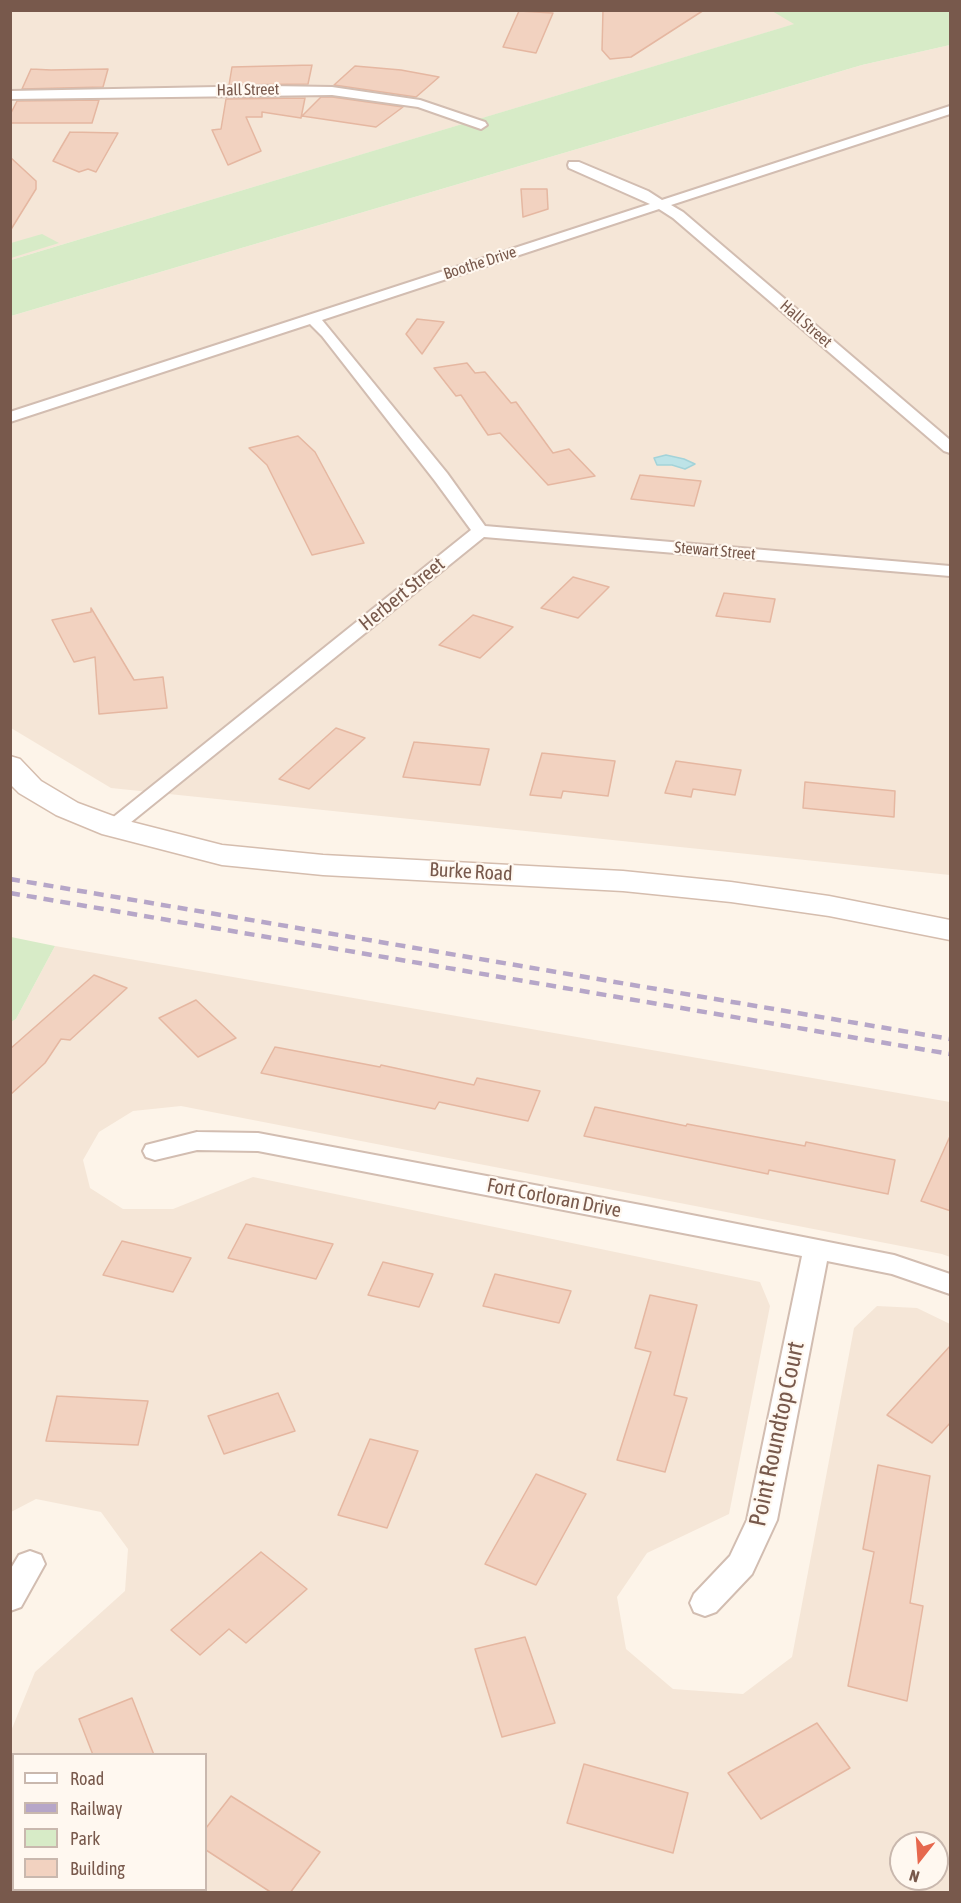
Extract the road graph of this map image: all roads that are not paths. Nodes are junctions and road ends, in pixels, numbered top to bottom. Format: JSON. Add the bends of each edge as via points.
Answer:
{"nodes":[{"id":1,"x":10,"y":95,"type":"edge"},
{"id":2,"x":950,"y":111,"type":"edge"},
{"id":3,"x":481,"y":125,"type":"dead end"},
{"id":4,"x":574,"y":165,"type":"dead end"},
{"id":5,"x":660,"y":204,"type":"junction"},
{"id":6,"x":313,"y":319,"type":"junction"},
{"id":7,"x":10,"y":417,"type":"edge"},
{"id":8,"x":951,"y":448,"type":"edge"},
{"id":9,"x":480,"y":531,"type":"junction"},
{"id":10,"x":951,"y":571,"type":"edge"},
{"id":11,"x":10,"y":765,"type":"edge"},
{"id":12,"x":113,"y":828,"type":"junction"},
{"id":13,"x":951,"y":930,"type":"edge"},
{"id":14,"x":155,"y":1151,"type":"dead end"},
{"id":15,"x":816,"y":1250,"type":"junction"},
{"id":16,"x":951,"y":1284,"type":"edge"},
{"id":17,"x":30,"y":1564,"type":"dead end"},
{"id":18,"x":10,"y":1598,"type":"edge"},
{"id":19,"x":705,"y":1603,"type":"dead end"}],
"edges":[{"from":1,"to":3,"type":"street","name":"Hall Street","via":[[332,91],[420,104]]},
{"from":2,"to":5,"type":"street","name":"Boothe Drive"},
{"from":4,"to":5,"type":"street","name":"Hall Street"},
{"from":5,"to":6,"type":"street","name":"Boothe Drive"},
{"from":5,"to":8,"type":"street","name":"Hall Street","via":[[689,223]]},
{"from":6,"to":7,"type":"street","name":"Boothe Drive"},
{"from":6,"to":9,"type":"street"},
{"from":9,"to":10,"type":"street","name":"Stewart Street"},
{"from":9,"to":12,"type":"street","name":"Herbert Street"},
{"from":11,"to":12,"type":"street","name":"Burke Road","via":[[44,797]]},
{"from":12,"to":13,"type":"street","name":"Burke Road","via":[[190,848],[262,860],[634,882],[829,906]]},
{"from":14,"to":15,"type":"street","name":"Fort Corloran Drive","via":[[197,1141],[258,1142]]},
{"from":15,"to":16,"type":"street","name":"Fort Corloran Drive","via":[[894,1265]]},
{"from":15,"to":19,"type":"street","name":"Point Roundtop Court","via":[[762,1520],[741,1565]]},
{"from":17,"to":18,"type":"street"}]}
